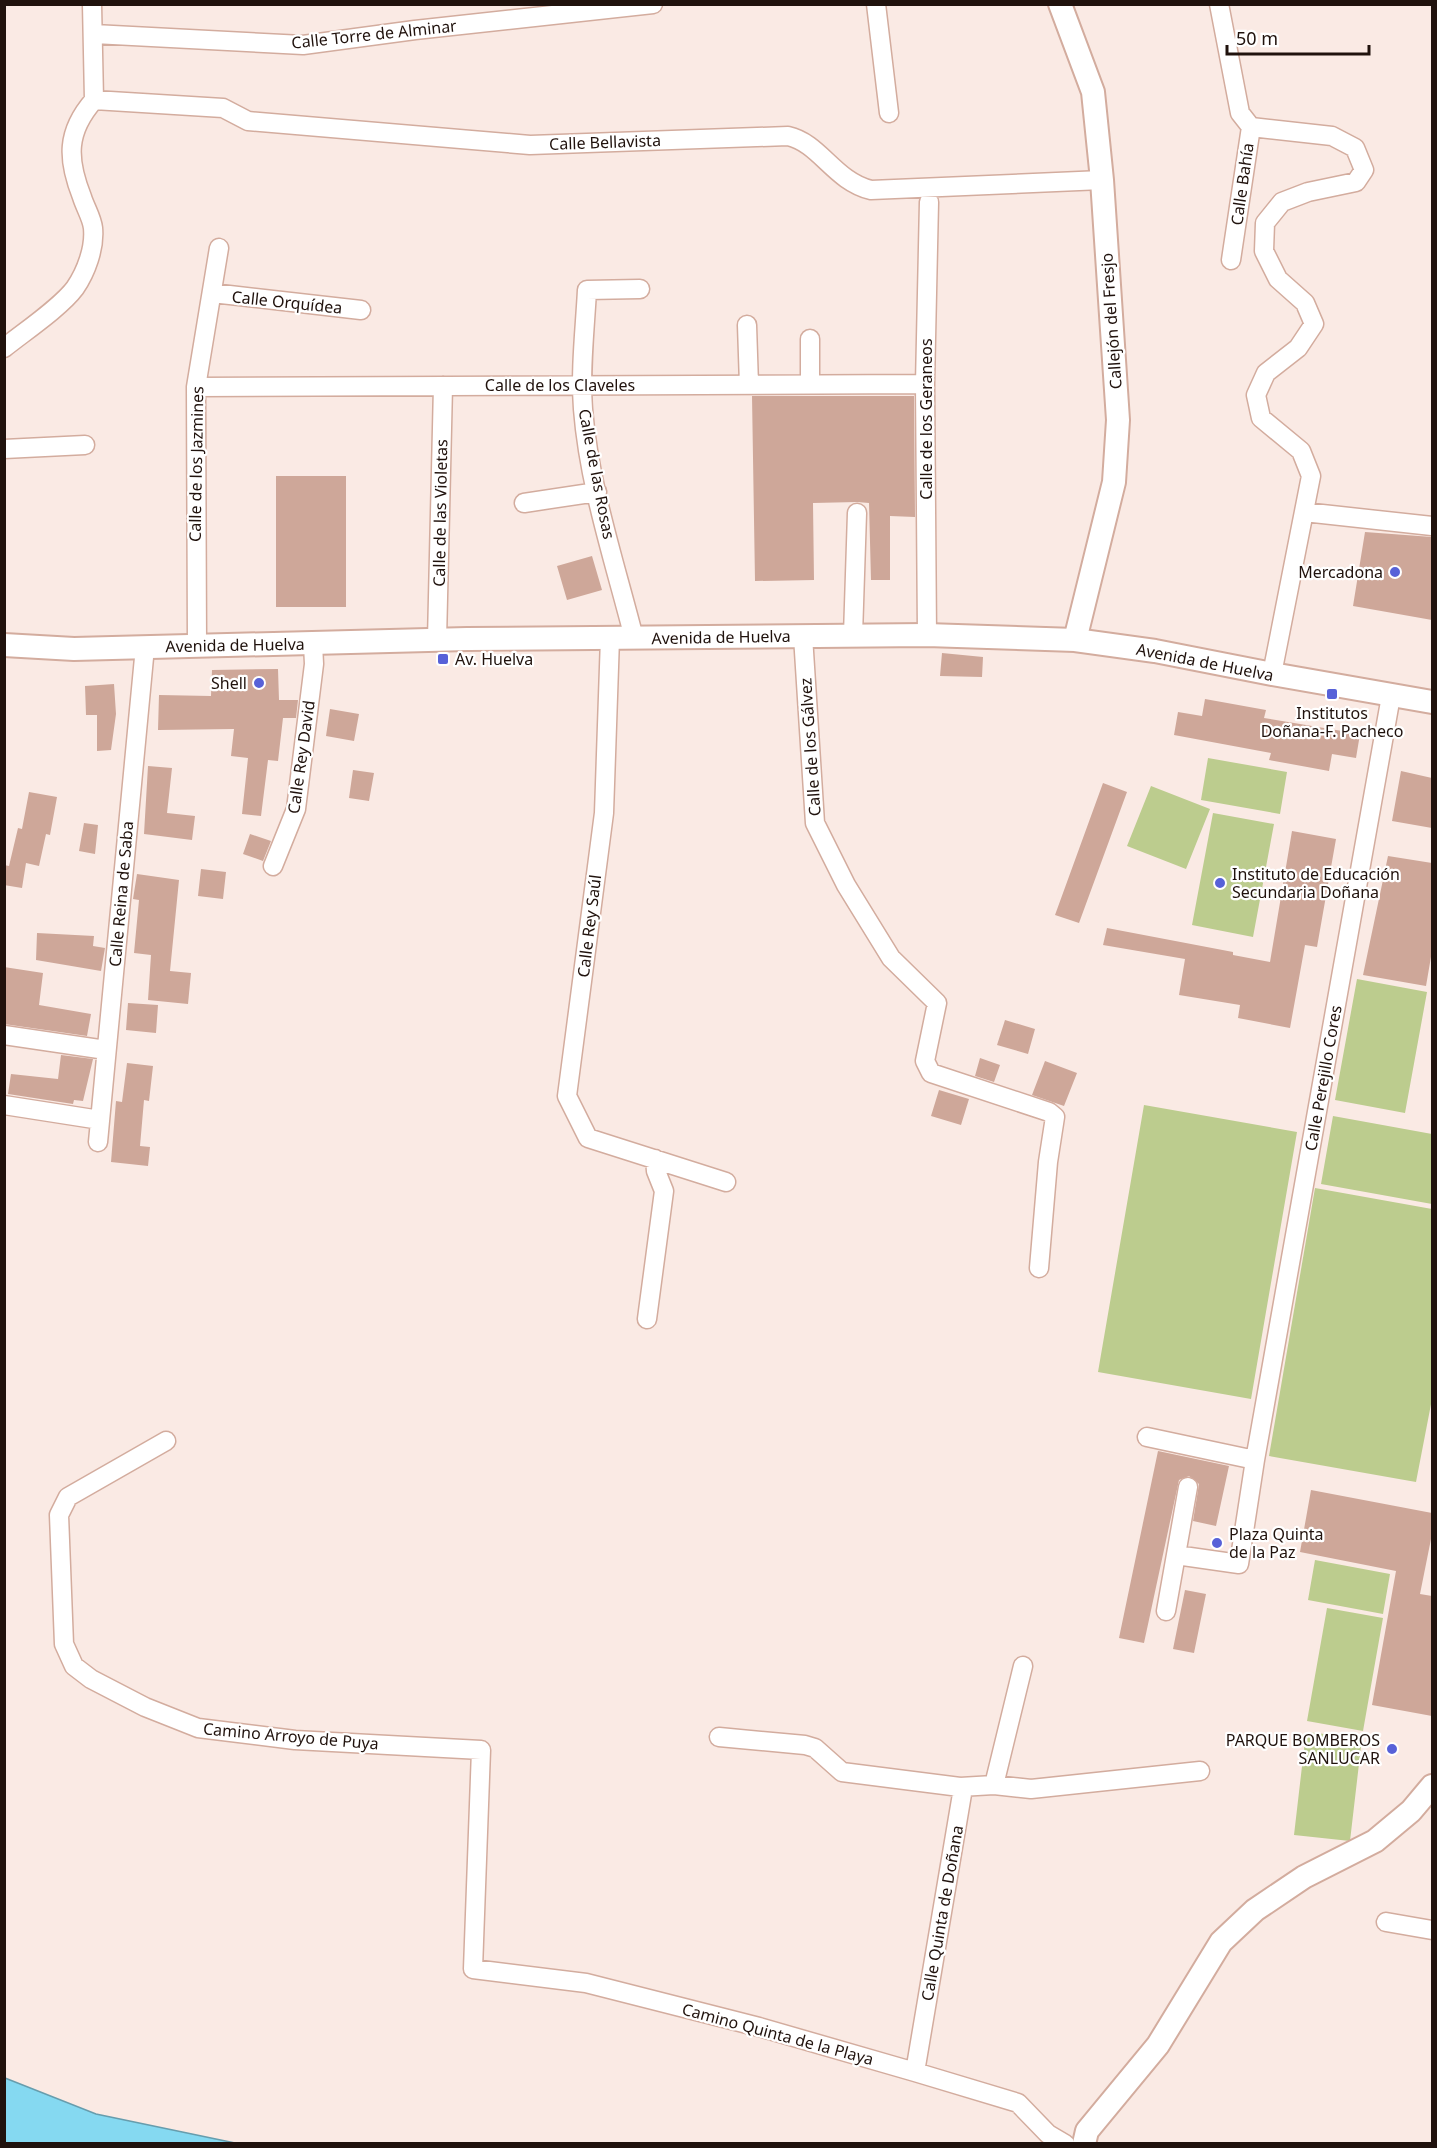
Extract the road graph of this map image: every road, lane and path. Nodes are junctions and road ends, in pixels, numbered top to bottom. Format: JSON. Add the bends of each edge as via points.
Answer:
{"nodes":[{"id":1,"x":92,"y":4,"type":"edge"},
{"id":2,"x":654,"y":4,"type":"edge"},
{"id":3,"x":876,"y":4,"type":"edge"},
{"id":4,"x":1060,"y":4,"type":"edge"},
{"id":5,"x":1219,"y":4,"type":"edge"},
{"id":6,"x":94,"y":34,"type":"junction"},
{"id":7,"x":94,"y":100,"type":"junction"},
{"id":8,"x":889,"y":112,"type":"dead end"},
{"id":9,"x":1251,"y":127,"type":"junction"},
{"id":10,"x":1102,"y":180,"type":"junction"},
{"id":11,"x":928,"y":202,"type":"dead end"},
{"id":12,"x":219,"y":248,"type":"dead end"},
{"id":13,"x":1232,"y":260,"type":"dead end"},
{"id":14,"x":640,"y":289,"type":"dead end"},
{"id":15,"x":212,"y":293,"type":"junction"},
{"id":16,"x":361,"y":310,"type":"dead end"},
{"id":17,"x":747,"y":325,"type":"dead end"},
{"id":18,"x":810,"y":339,"type":"dead end"},
{"id":19,"x":4,"y":348,"type":"edge"},
{"id":20,"x":749,"y":384,"type":"junction"},
{"id":21,"x":810,"y":384,"type":"junction"},
{"id":22,"x":925,"y":384,"type":"junction"},
{"id":23,"x":443,"y":386,"type":"junction"},
{"id":24,"x":582,"y":386,"type":"junction"},
{"id":25,"x":196,"y":387,"type":"junction"},
{"id":26,"x":85,"y":445,"type":"dead end"},
{"id":27,"x":4,"y":449,"type":"edge"},
{"id":28,"x":597,"y":492,"type":"junction"},
{"id":29,"x":524,"y":503,"type":"dead end"},
{"id":30,"x":1304,"y":512,"type":"junction"},
{"id":31,"x":857,"y":513,"type":"dead end"},
{"id":32,"x":1432,"y":526,"type":"edge"},
{"id":33,"x":927,"y":635,"type":"junction"},
{"id":34,"x":803,"y":636,"type":"junction"},
{"id":35,"x":853,"y":636,"type":"junction"},
{"id":36,"x":610,"y":638,"type":"junction"},
{"id":37,"x":634,"y":638,"type":"junction"},
{"id":38,"x":437,"y":640,"type":"junction"},
{"id":39,"x":1075,"y":640,"type":"junction"},
{"id":40,"x":313,"y":644,"type":"junction"},
{"id":41,"x":4,"y":645,"type":"edge"},
{"id":42,"x":197,"y":646,"type":"junction"},
{"id":43,"x":145,"y":647,"type":"junction"},
{"id":44,"x":1272,"y":675,"type":"junction"},
{"id":45,"x":1391,"y":696,"type":"junction"},
{"id":46,"x":1432,"y":702,"type":"edge"},
{"id":47,"x":273,"y":866,"type":"dead end"},
{"id":48,"x":4,"y":1035,"type":"edge"},
{"id":49,"x":106,"y":1050,"type":"junction"},
{"id":50,"x":4,"y":1105,"type":"edge"},
{"id":51,"x":100,"y":1120,"type":"junction"},
{"id":52,"x":98,"y":1142,"type":"dead end"},
{"id":53,"x":655,"y":1159,"type":"junction"},
{"id":54,"x":726,"y":1182,"type":"dead end"},
{"id":55,"x":1039,"y":1268,"type":"dead end"},
{"id":56,"x":647,"y":1319,"type":"dead end"},
{"id":57,"x":1147,"y":1437,"type":"dead end"},
{"id":58,"x":166,"y":1441,"type":"dead end"},
{"id":59,"x":1255,"y":1460,"type":"junction"},
{"id":60,"x":1188,"y":1487,"type":"dead end"},
{"id":61,"x":1176,"y":1555,"type":"junction"},
{"id":62,"x":1166,"y":1611,"type":"dead end"},
{"id":63,"x":1023,"y":1666,"type":"dead end"},
{"id":64,"x":719,"y":1737,"type":"dead end"},
{"id":65,"x":1200,"y":1772,"type":"dead end"},
{"id":66,"x":994,"y":1785,"type":"junction"},
{"id":67,"x":1432,"y":1786,"type":"edge"},
{"id":68,"x":960,"y":1787,"type":"junction"},
{"id":69,"x":1386,"y":1922,"type":"dead end"},
{"id":70,"x":1432,"y":1930,"type":"edge"},
{"id":71,"x":473,"y":1969,"type":"joint"},
{"id":72,"x":915,"y":2072,"type":"junction"},
{"id":73,"x":1065,"y":2144,"type":"edge"},
{"id":74,"x":1084,"y":2144,"type":"edge"}],
"edges":[{"from":1,"to":6,"type":"street"},
{"from":2,"to":6,"type":"street","name":"Calle Torre de Alminar","via":[[303,45]]},
{"from":3,"to":8,"type":"street"},
{"from":4,"to":10,"type":"street","name":"Callejón del Fresjo","via":[[1093,92]]},
{"from":5,"to":9,"type":"street","name":"Calle Bahía","via":[[1240,113]]},
{"from":6,"to":7,"type":"street"},
{"from":7,"to":10,"type":"street","name":"Calle Bellavista","via":[[223,108],[248,121],[530,145],[788,136],[801,139],[854,186],[871,190]]},
{"from":7,"to":19,"type":"street","via":[[81,115],[70,156],[93,227],[84,274],[73,291]]},
{"from":9,"to":13,"type":"street","name":"Calle Bahía"},
{"from":9,"to":30,"type":"street","via":[[1332,136],[1355,148],[1364,170],[1356,182],[1282,202],[1265,223],[1264,251],[1278,279],[1305,303],[1314,324],[1298,348],[1266,373],[1256,395],[1261,418],[1301,451],[1311,476]]},
{"from":10,"to":39,"type":"street","name":"Callejón del Fresjo","via":[[1117,430],[1114,482]]},
{"from":11,"to":22,"type":"street","name":"Calle de los Geraneos"},
{"from":12,"to":15,"type":"street","name":"Calle de los Jazmines"},
{"from":14,"to":24,"type":"street","name":"Calle de las Rosas","via":[[587,290]]},
{"from":15,"to":16,"type":"street","name":"Calle Orquídea"},
{"from":15,"to":25,"type":"street","name":"Calle de los Jazmines"},
{"from":17,"to":20,"type":"street"},
{"from":18,"to":21,"type":"street"},
{"from":20,"to":21,"type":"street","name":"Calle de los Claveles"},
{"from":20,"to":24,"type":"street","name":"Calle de los Claveles"},
{"from":21,"to":22,"type":"street","name":"Calle de los Claveles"},
{"from":22,"to":33,"type":"street","name":"Calle de los Geraneos"},
{"from":23,"to":24,"type":"street","name":"Calle de los Claveles"},
{"from":23,"to":25,"type":"street","name":"Calle de los Claveles"},
{"from":23,"to":38,"type":"street","name":"Calle de las Violetas"},
{"from":24,"to":28,"type":"street","name":"Calle de las Rosas"},
{"from":25,"to":42,"type":"street","name":"Calle de los Jazmines"},
{"from":26,"to":27,"type":"street"},
{"from":28,"to":29,"type":"street"},
{"from":28,"to":37,"type":"street","name":"Calle de las Rosas"},
{"from":30,"to":32,"type":"street"},
{"from":30,"to":44,"type":"street"},
{"from":31,"to":35,"type":"street"},
{"from":33,"to":35,"type":"street","name":"Avenida de Huelva"},
{"from":33,"to":39,"type":"street","name":"Avenida de Huelva"},
{"from":34,"to":35,"type":"street","name":"Avenida de Huelva"},
{"from":34,"to":37,"type":"street","name":"Avenida de Huelva"},
{"from":34,"to":55,"type":"street","name":"Calle de los Gálvez","via":[[815,823],[846,885],[891,958],[937,1003],[925,1061],[931,1073],[1055,1117]]},
{"from":36,"to":37,"type":"street","name":"Avenida de Huelva"},
{"from":36,"to":38,"type":"street","name":"Avenida de Huelva"},
{"from":36,"to":53,"type":"street","name":"Calle Rey Saúl","via":[[604,813],[567,1095],[588,1138]]},
{"from":38,"to":40,"type":"street","name":"Avenida de Huelva"},
{"from":39,"to":44,"type":"street","name":"Avenida de Huelva","via":[[1155,651]]},
{"from":40,"to":42,"type":"street","name":"Avenida de Huelva"},
{"from":40,"to":47,"type":"street","name":"Calle Rey David","via":[[314,664],[296,809]]},
{"from":41,"to":43,"type":"street","name":"Avenida de Huelva"},
{"from":42,"to":43,"type":"street","name":"Avenida de Huelva"},
{"from":43,"to":49,"type":"street","name":"Calle Reina de Saba"},
{"from":44,"to":45,"type":"street","name":"Avenida de Huelva"},
{"from":45,"to":46,"type":"street","name":"Avenida de Huelva"},
{"from":45,"to":59,"type":"street","name":"Calle Perejillo Cores"},
{"from":48,"to":49,"type":"street"},
{"from":49,"to":51,"type":"street","name":"Calle Reina de Saba"},
{"from":50,"to":51,"type":"street"},
{"from":51,"to":52,"type":"street","name":"Calle Reina de Saba"},
{"from":53,"to":54,"type":"street","name":"Calle Rey Saúl"},
{"from":53,"to":56,"type":"street","via":[[664,1191]]},
{"from":57,"to":59,"type":"street"},
{"from":58,"to":71,"type":"street","name":"Camino Arroyo de Puya","via":[[68,1497],[59,1515],[64,1644],[74,1666],[145,1707],[198,1728],[296,1740],[482,1750]]},
{"from":59,"to":61,"type":"street","via":[[1239,1564]]},
{"from":60,"to":61,"type":"street"},
{"from":61,"to":62,"type":"street"},
{"from":63,"to":66,"type":"street"},
{"from":64,"to":68,"type":"street","via":[[805,1745],[815,1748],[842,1772]]},
{"from":65,"to":66,"type":"street","via":[[1031,1789]]},
{"from":66,"to":68,"type":"street"},
{"from":67,"to":74,"type":"street","via":[[1411,1811],[1375,1841],[1304,1877],[1255,1910],[1221,1942],[1158,2045],[1087,2131]]},
{"from":68,"to":72,"type":"street","name":"Calle Quinta de Doñana","via":[[962,1794]]},
{"from":69,"to":70,"type":"street"},
{"from":71,"to":72,"type":"street","name":"Camino Quinta de la Playa","via":[[586,1983]]},
{"from":72,"to":73,"type":"street","name":"Camino Quinta de la Playa","via":[[1018,2103],[1048,2134]]}]}
